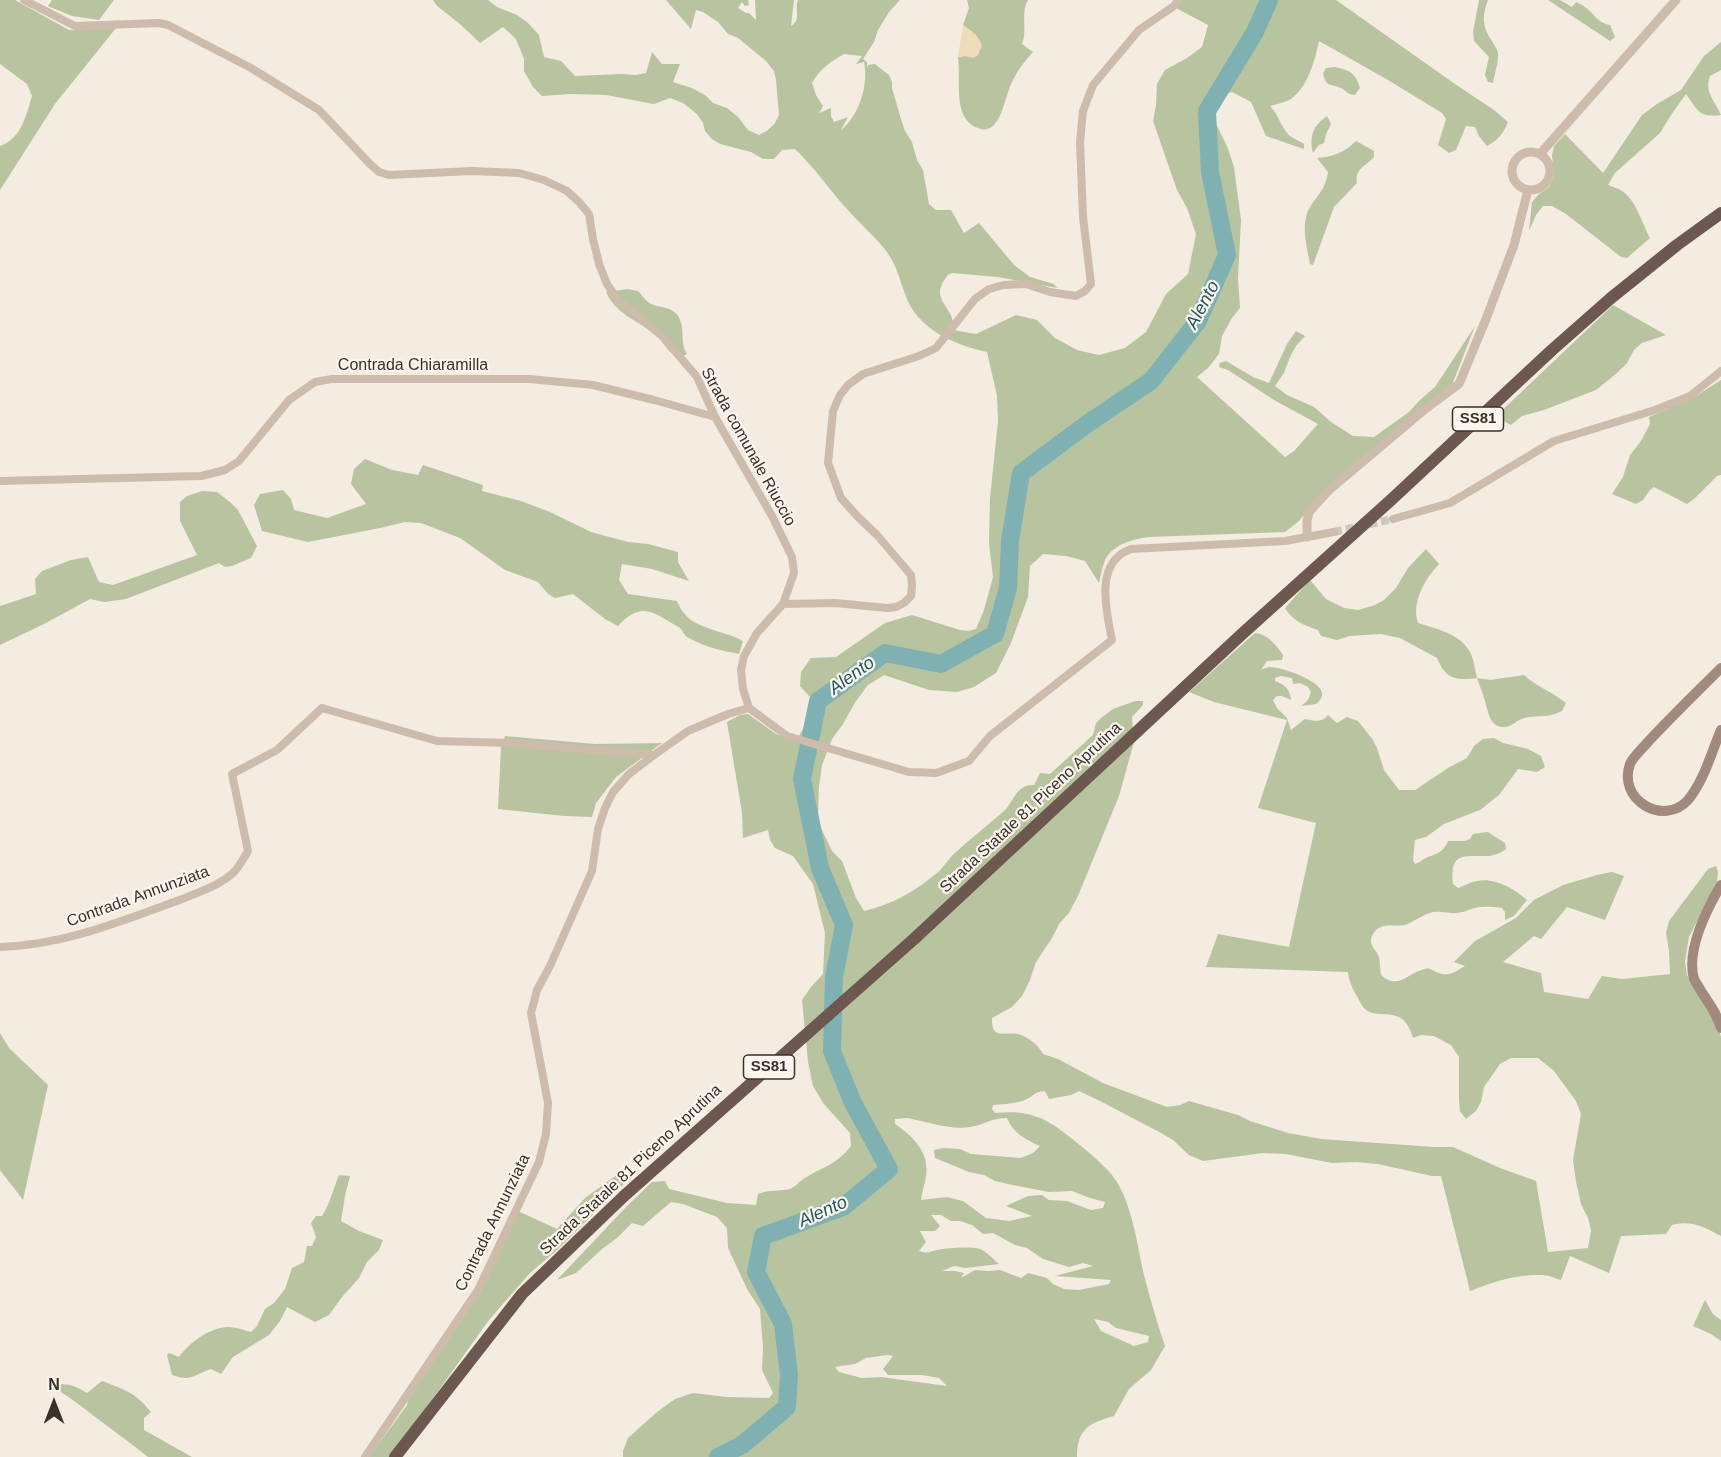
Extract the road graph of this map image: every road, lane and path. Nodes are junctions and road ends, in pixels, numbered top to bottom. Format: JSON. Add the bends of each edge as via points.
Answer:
{"nodes":[{"id":1,"x":24,"y":0,"type":"edge"},
{"id":2,"x":1178,"y":0,"type":"edge"},
{"id":3,"x":1676,"y":0,"type":"edge"},
{"id":4,"x":1540,"y":154,"type":"junction"},
{"id":5,"x":1528,"y":190,"type":"junction"},
{"id":6,"x":1721,"y":213,"type":"edge"},
{"id":7,"x":1721,"y":371,"type":"edge"},
{"id":8,"x":715,"y":417,"type":"junction"},
{"id":9,"x":0,"y":481,"type":"edge"},
{"id":10,"x":1393,"y":519,"type":"tunnel mouth"},
{"id":11,"x":1334,"y":532,"type":"tunnel mouth"},
{"id":12,"x":1307,"y":537,"type":"junction"},
{"id":13,"x":783,"y":604,"type":"junction"},
{"id":14,"x":1721,"y":668,"type":"edge"},
{"id":15,"x":749,"y":708,"type":"junction"},
{"id":16,"x":1721,"y":730,"type":"edge"},
{"id":17,"x":654,"y":754,"type":"junction"},
{"id":18,"x":1721,"y":885,"type":"edge"},
{"id":19,"x":0,"y":947,"type":"edge"},
{"id":20,"x":1721,"y":1028,"type":"edge"},
{"id":21,"x":364,"y":1457,"type":"edge"},
{"id":22,"x":395,"y":1457,"type":"edge"}],
"edges":[{"from":1,"to":8,"type":"street","name":"Strada comunale Riuccio","via":[[75,26],[168,25],[251,68],[319,110],[379,172],[519,173],[567,191],[589,214],[598,264],[607,285],[619,301],[662,336],[697,376]]},
{"from":2,"to":13,"type":"street","via":[[1139,30],[1093,85],[1083,111],[1080,142],[1089,288],[1076,296],[1026,284],[989,289],[975,299],[936,348],[863,374],[837,400],[828,463],[841,498],[911,575],[911,596],[896,607],[887,608]]},
{"from":3,"to":4,"type":"street"},
{"from":4,"to":5,"type":"street","via":[[1549,164],[1549,177],[1541,187]]},
{"from":4,"to":5,"type":"street","via":[[1522,153],[1511,168],[1513,180]]},
{"from":5,"to":12,"type":"street","via":[[1514,245],[1459,384],[1329,490],[1310,512]]},
{"from":6,"to":22,"type":"highway","name":"Strada Statale 81 Piceno Aprutina","number":"SS81","via":[[1611,298],[914,939],[624,1196],[522,1294]]},
{"from":7,"to":10,"type":"street","via":[[1690,396],[1554,441],[1450,503]]},
{"from":8,"to":9,"type":"street","name":"Contrada Chiaramilla","via":[[593,385],[529,379],[332,379],[315,382],[290,400],[239,461],[225,470],[201,476]]},
{"from":8,"to":13,"type":"street","name":"Strada comunale Riuccio","via":[[792,557],[794,573]]},
{"from":11,"to":12,"type":"street"},
{"from":12,"to":15,"type":"street","via":[[1124,551],[1111,564],[1107,575],[1105,596],[1112,640],[990,736],[969,761],[936,773],[909,772],[799,740]]},
{"from":13,"to":15,"type":"street","via":[[757,633],[744,656],[741,670]]},
{"from":14,"to":16,"type":"main road","via":[[1630,763],[1629,789],[1645,806],[1661,812],[1675,809],[1687,801],[1701,778]]},
{"from":15,"to":17,"type":"street","name":"Contrada Annunziata","via":[[688,731]]},
{"from":17,"to":19,"type":"street","name":"Contrada Annunziata","via":[[437,741],[322,708],[277,750],[232,774],[248,851],[235,872],[213,886],[103,929],[66,939]]},
{"from":17,"to":21,"type":"street","name":"Contrada Annunziata","via":[[629,774],[605,807],[585,890],[537,990],[531,1013],[548,1103],[539,1162],[478,1290]]},
{"from":18,"to":20,"type":"main road","via":[[1695,943],[1693,964],[1694,980]]}]}
